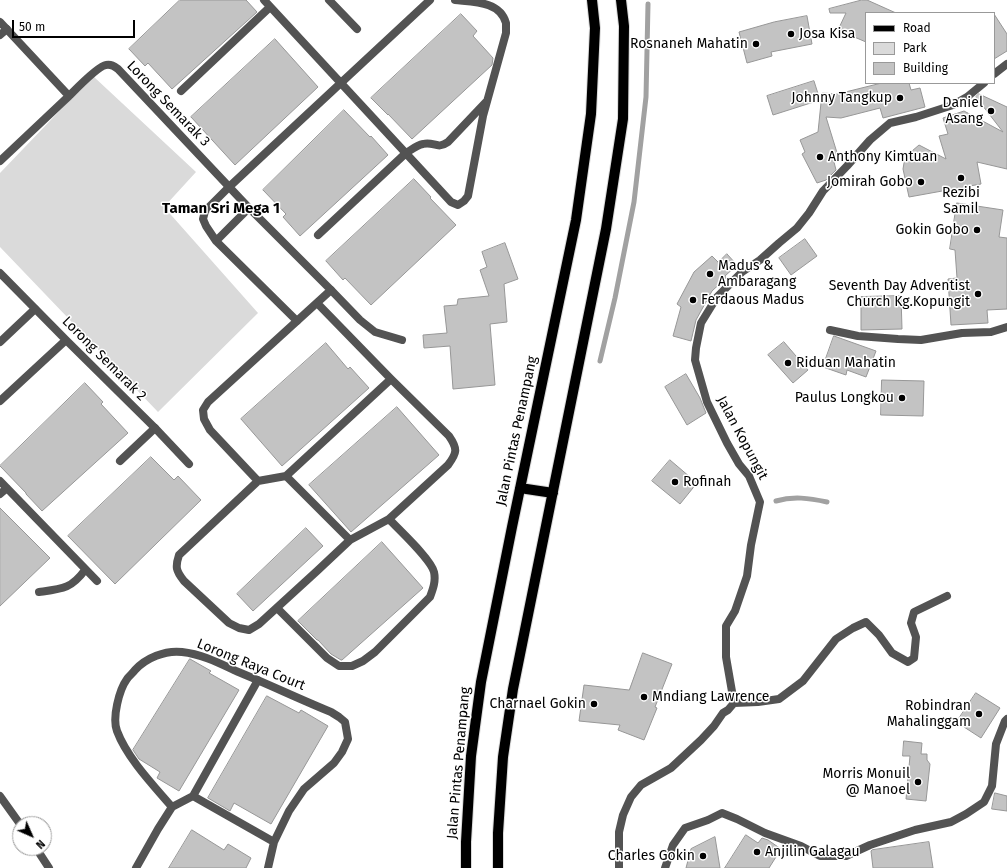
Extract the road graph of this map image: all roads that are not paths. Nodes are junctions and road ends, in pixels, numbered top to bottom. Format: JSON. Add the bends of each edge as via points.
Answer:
{"nodes":[{"id":1,"x":264,"y":0,"type":"edge"},
{"id":2,"x":330,"y":0,"type":"edge"},
{"id":3,"x":430,"y":0,"type":"edge"},
{"id":4,"x":455,"y":0,"type":"edge"},
{"id":5,"x":592,"y":0,"type":"edge"},
{"id":6,"x":621,"y":0,"type":"edge"},
{"id":7,"x":270,"y":7,"type":"junction"},
{"id":8,"x":0,"y":22,"type":"edge"},
{"id":9,"x":6,"y":29,"type":"junction"},
{"id":10,"x":357,"y":29,"type":"dead end"},
{"id":11,"x":0,"y":35,"type":"edge"},
{"id":12,"x":1007,"y":64,"type":"edge"},
{"id":13,"x":995,"y":73,"type":"edge"},
{"id":14,"x":342,"y":83,"type":"junction"},
{"id":15,"x":983,"y":84,"type":"edge"},
{"id":16,"x":181,"y":91,"type":"dead end"},
{"id":17,"x":69,"y":96,"type":"junction"},
{"id":18,"x":487,"y":102,"type":"junction"},
{"id":19,"x":406,"y":153,"type":"junction"},
{"id":20,"x":0,"y":161,"type":"edge"},
{"id":21,"x":229,"y":187,"type":"junction"},
{"id":22,"x":249,"y":208,"type":"junction"},
{"id":23,"x":318,"y":235,"type":"dead end"},
{"id":24,"x":216,"y":241,"type":"junction"},
{"id":25,"x":0,"y":274,"type":"edge"},
{"id":26,"x":331,"y":290,"type":"junction"},
{"id":27,"x":317,"y":303,"type":"junction"},
{"id":28,"x":36,"y":309,"type":"junction"},
{"id":29,"x":297,"y":321,"type":"junction"},
{"id":30,"x":1007,"y":326,"type":"edge"},
{"id":31,"x":830,"y":330,"type":"dead end"},
{"id":32,"x":66,"y":340,"type":"junction"},
{"id":33,"x":402,"y":340,"type":"dead end"},
{"id":34,"x":0,"y":342,"type":"edge"},
{"id":35,"x":391,"y":379,"type":"junction"},
{"id":36,"x":0,"y":401,"type":"edge"},
{"id":37,"x":155,"y":428,"type":"junction"},
{"id":38,"x":120,"y":461,"type":"dead end"},
{"id":39,"x":189,"y":464,"type":"dead end"},
{"id":40,"x":286,"y":476,"type":"junction"},
{"id":41,"x":0,"y":481,"type":"edge"},
{"id":42,"x":258,"y":481,"type":"junction"},
{"id":43,"x":7,"y":488,"type":"junction"},
{"id":44,"x":520,"y":488,"type":"junction"},
{"id":45,"x":553,"y":493,"type":"junction"},
{"id":46,"x":0,"y":494,"type":"edge"},
{"id":47,"x":389,"y":520,"type":"junction"},
{"id":48,"x":350,"y":540,"type":"junction"},
{"id":49,"x":86,"y":570,"type":"junction"},
{"id":50,"x":97,"y":581,"type":"dead end"},
{"id":51,"x":39,"y":592,"type":"dead end"},
{"id":52,"x":947,"y":596,"type":"dead end"},
{"id":53,"x":277,"y":608,"type":"junction"},
{"id":54,"x":258,"y":680,"type":"junction"},
{"id":55,"x":734,"y":703,"type":"junction"},
{"id":56,"x":1007,"y":719,"type":"edge"},
{"id":57,"x":0,"y":796,"type":"edge"},
{"id":58,"x":193,"y":796,"type":"junction"},
{"id":59,"x":172,"y":807,"type":"junction"},
{"id":60,"x":14,"y":816,"type":"edge"},
{"id":61,"x":274,"y":842,"type":"junction"},
{"id":62,"x":41,"y":856,"type":"edge"},
{"id":63,"x":49,"y":868,"type":"edge"},
{"id":64,"x":136,"y":868,"type":"edge"},
{"id":65,"x":268,"y":868,"type":"edge"},
{"id":66,"x":466,"y":868,"type":"edge"},
{"id":67,"x":498,"y":868,"type":"edge"},
{"id":68,"x":619,"y":868,"type":"edge"},
{"id":69,"x":665,"y":868,"type":"edge"}],
"edges":[{"from":1,"to":7,"type":"street"},
{"from":2,"to":10,"type":"street"},
{"from":3,"to":14,"type":"street"},
{"from":4,"to":18,"type":"street","via":[[486,4],[495,8],[506,23],[506,33]]},
{"from":5,"to":44,"type":"main road","name":"Jalan Pintas Penampang","via":[[595,28],[592,114],[576,220]]},
{"from":6,"to":45,"type":"main road","via":[[624,26],[623,119],[606,229]]},
{"from":7,"to":14,"type":"street"},
{"from":7,"to":16,"type":"street"},
{"from":8,"to":9,"type":"street"},
{"from":9,"to":11,"type":"street"},
{"from":9,"to":17,"type":"street"},
{"from":12,"to":13,"type":"street"},
{"from":14,"to":19,"type":"street"},
{"from":14,"to":21,"type":"street"},
{"from":15,"to":55,"type":"street","name":"Jalan Kopungit","via":[[953,105],[890,123],[870,140],[823,191],[797,228],[726,287],[701,323],[695,360],[707,402],[760,502],[746,576],[735,611],[726,626],[726,657]]},
{"from":17,"to":20,"type":"street"},
{"from":17,"to":21,"type":"street","name":"Lorong Semarak 3","via":[[98,68],[112,65]]},
{"from":18,"to":19,"type":"street","via":[[448,142],[438,146],[422,144]]},
{"from":18,"to":19,"type":"street","via":[[468,196],[464,201],[458,204],[451,202]]},
{"from":19,"to":23,"type":"street"},
{"from":21,"to":22,"type":"street"},
{"from":21,"to":24,"type":"street","via":[[205,211],[203,219]]},
{"from":22,"to":24,"type":"street"},
{"from":22,"to":26,"type":"street"},
{"from":24,"to":29,"type":"street"},
{"from":25,"to":28,"type":"street","name":"Lorong Semarak 2"},
{"from":26,"to":27,"type":"street"},
{"from":26,"to":33,"type":"street","via":[[375,332]]},
{"from":27,"to":29,"type":"street"},
{"from":27,"to":35,"type":"street"},
{"from":28,"to":32,"type":"street","name":"Lorong Semarak 2"},
{"from":28,"to":34,"type":"street"},
{"from":29,"to":42,"type":"street","via":[[208,402],[203,410],[204,419],[210,430]]},
{"from":30,"to":31,"type":"street","via":[[991,332],[962,333],[921,340],[858,336]]},
{"from":32,"to":36,"type":"street"},
{"from":32,"to":37,"type":"street","name":"Lorong Semarak 2"},
{"from":35,"to":40,"type":"street"},
{"from":35,"to":47,"type":"street","via":[[449,436],[455,449],[448,465]]},
{"from":37,"to":38,"type":"street"},
{"from":37,"to":39,"type":"street","name":"Lorong Semarak 2"},
{"from":40,"to":42,"type":"street"},
{"from":40,"to":48,"type":"street"},
{"from":41,"to":43,"type":"street"},
{"from":42,"to":53,"type":"street","via":[[179,555],[176,564],[178,573],[184,581],[229,623],[239,628],[249,630]]},
{"from":43,"to":46,"type":"street"},
{"from":43,"to":49,"type":"street"},
{"from":44,"to":45,"type":"main road"},
{"from":44,"to":66,"type":"main road","name":"Jalan Pintas Penampang","via":[[481,682],[471,756]]},
{"from":45,"to":67,"type":"main road","via":[[513,689],[505,742]]},
{"from":47,"to":48,"type":"street"},
{"from":47,"to":53,"type":"street","via":[[428,560],[434,572],[434,586],[430,597],[363,661],[352,666],[339,666],[327,658]]},
{"from":48,"to":53,"type":"street"},
{"from":49,"to":50,"type":"street"},
{"from":49,"to":51,"type":"street","via":[[68,587]]},
{"from":52,"to":55,"type":"street","via":[[914,612],[911,623],[916,637],[914,658],[908,662],[892,653],[879,634],[866,622],[836,639],[803,681],[779,699]]},
{"from":54,"to":58,"type":"street"},
{"from":54,"to":59,"type":"street","name":"Lorong Raya Court","via":[[193,654],[168,652],[155,656],[139,666],[126,680],[117,701],[116,730],[140,769]]},
{"from":54,"to":61,"type":"street","name":"Lorong Raya Court","via":[[339,717],[345,722],[348,739],[334,763],[304,789]]},
{"from":55,"to":68,"type":"street","via":[[722,713],[701,740],[671,768],[641,785],[631,797],[619,832]]},
{"from":56,"to":69,"type":"street","via":[[996,744],[992,786],[984,802],[951,822],[915,830],[846,856],[820,856],[722,813],[685,828],[673,845]]},
{"from":57,"to":60,"type":"street"},
{"from":58,"to":59,"type":"street"},
{"from":58,"to":61,"type":"street"},
{"from":59,"to":64,"type":"street"},
{"from":61,"to":65,"type":"street","name":"Lorong Raya Court"},
{"from":62,"to":63,"type":"street"}]}
